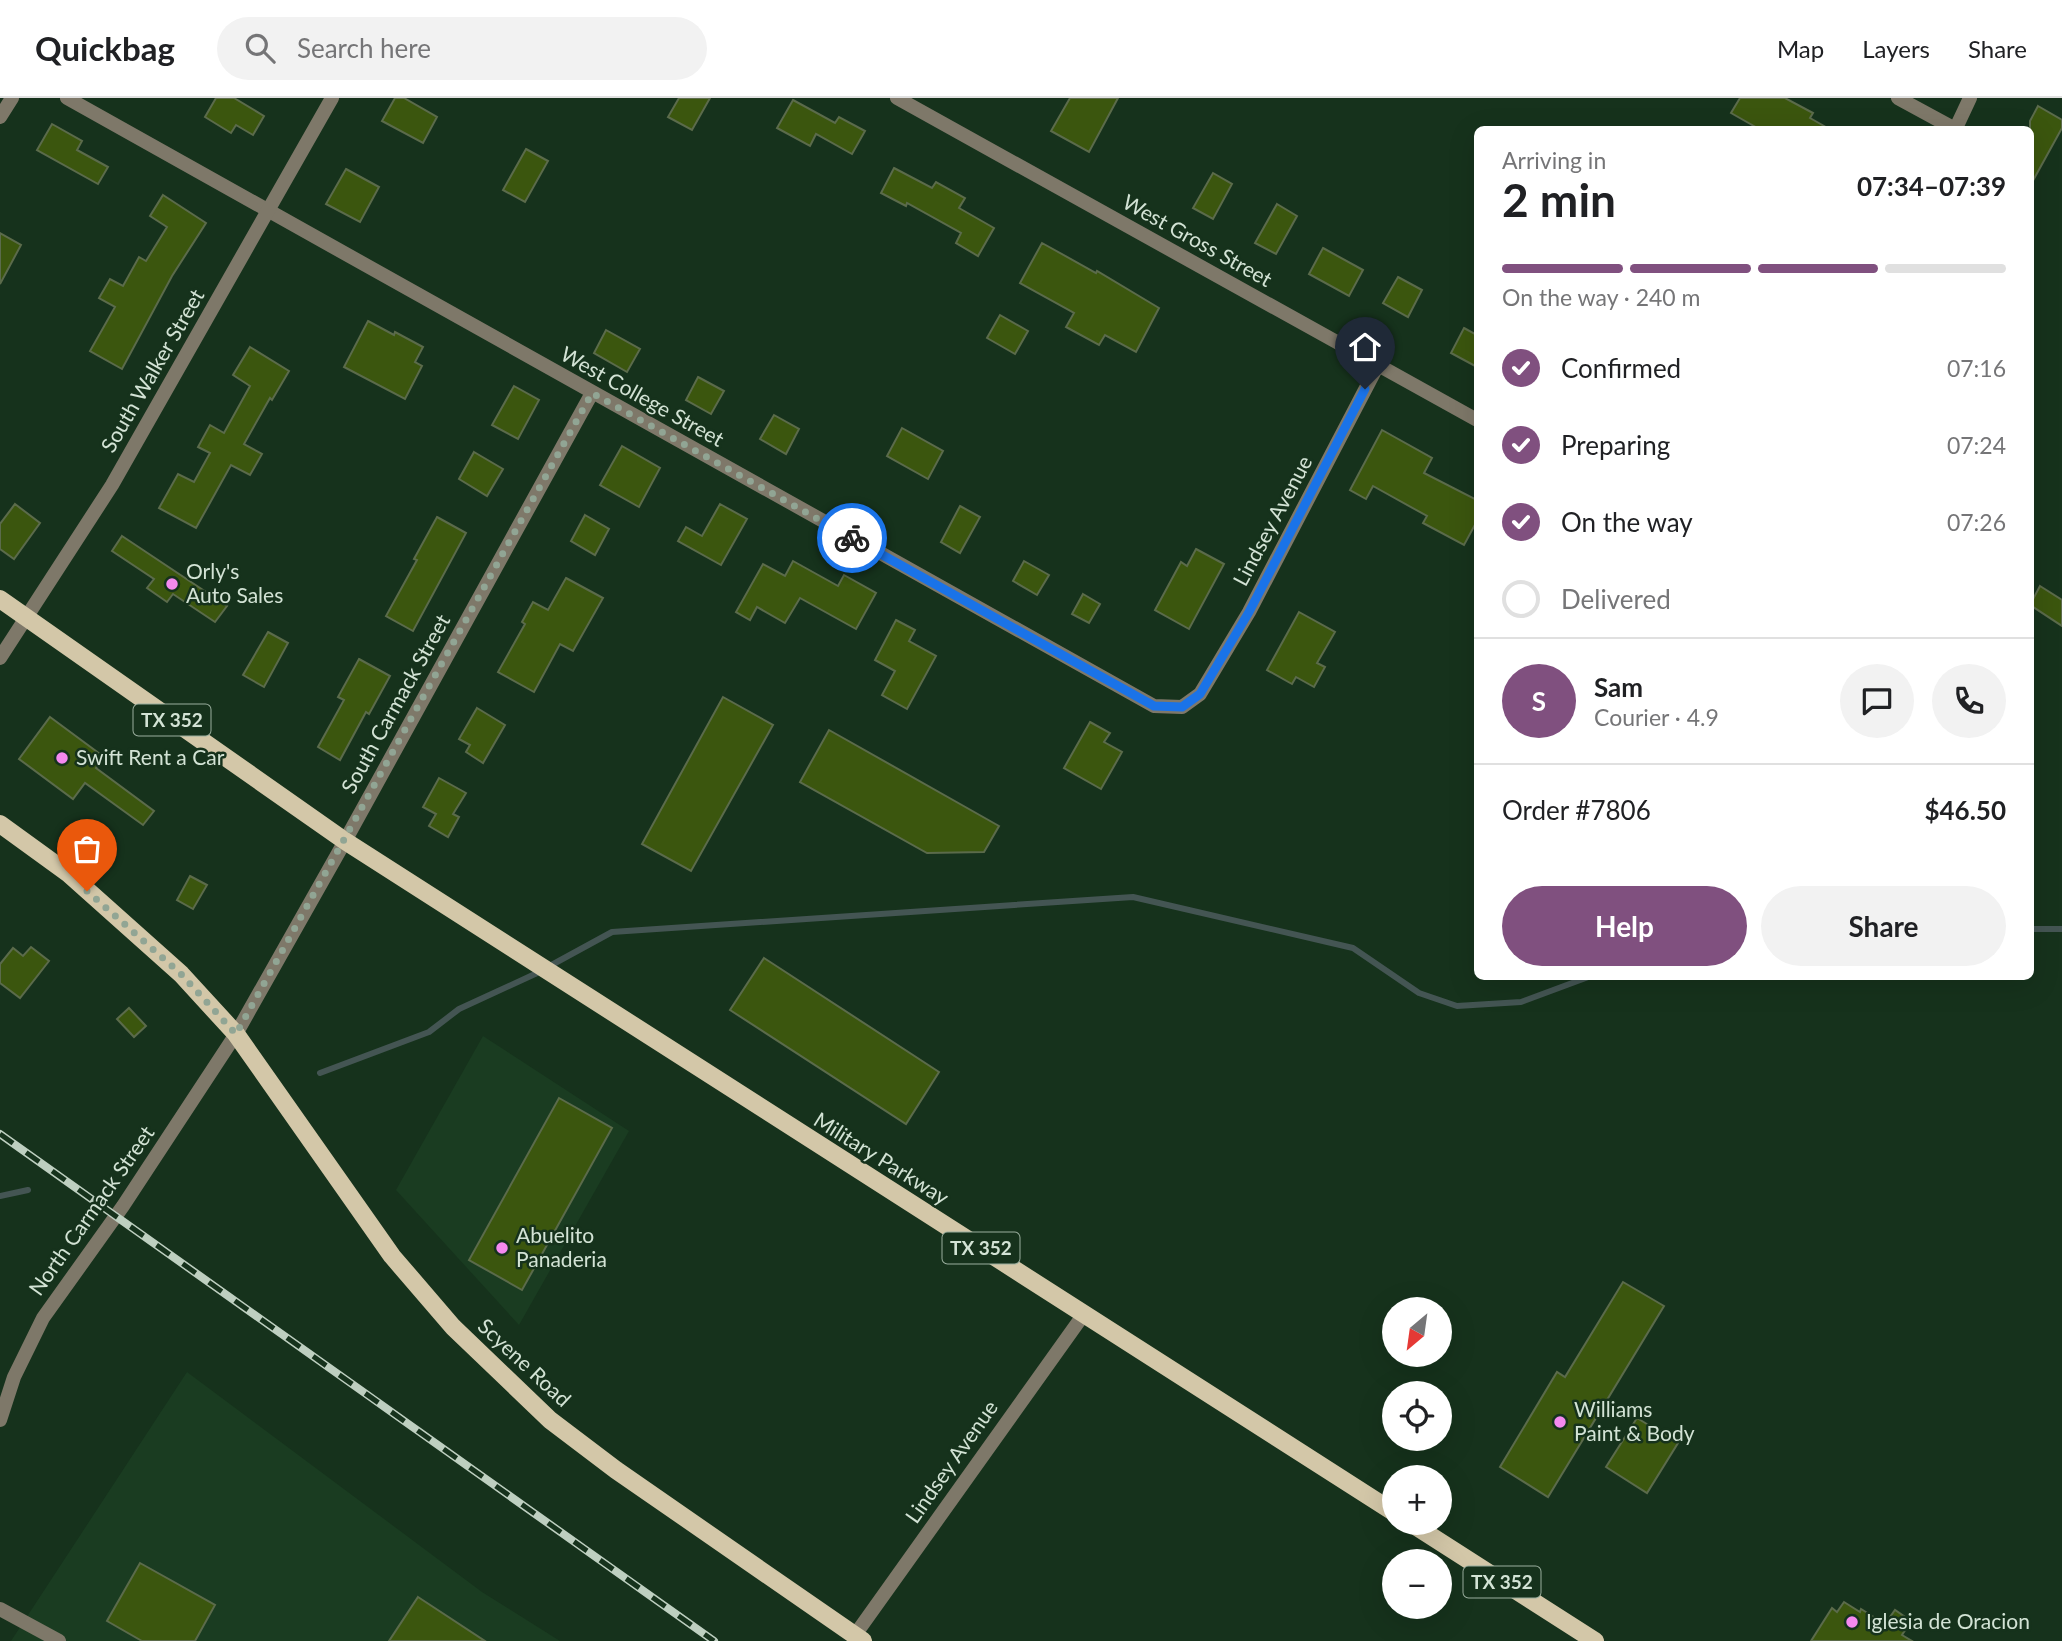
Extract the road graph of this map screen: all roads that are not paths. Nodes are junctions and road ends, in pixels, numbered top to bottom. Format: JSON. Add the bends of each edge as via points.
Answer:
{"nodes":[{"id":1,"x":12,"y":98,"type":"edge"},
{"id":2,"x":67,"y":98,"type":"edge"},
{"id":3,"x":332,"y":98,"type":"edge"},
{"id":4,"x":897,"y":98,"type":"edge"},
{"id":5,"x":1898,"y":98,"type":"edge"},
{"id":6,"x":1970,"y":98,"type":"edge"},
{"id":7,"x":0,"y":117,"type":"edge"},
{"id":8,"x":1949,"y":126,"type":"edge"},
{"id":9,"x":1956,"y":126,"type":"edge"},
{"id":10,"x":268,"y":212,"type":"junction"},
{"id":11,"x":1378,"y":365,"type":"junction"},
{"id":12,"x":592,"y":393,"type":"junction"},
{"id":13,"x":1474,"y":418,"type":"edge"},
{"id":14,"x":0,"y":598,"type":"edge"},
{"id":15,"x":28,"y":618,"type":"junction"},
{"id":16,"x":0,"y":658,"type":"edge"},
{"id":17,"x":1200,"y":694,"type":"joint"},
{"id":18,"x":0,"y":824,"type":"edge"},
{"id":19,"x":345,"y":841,"type":"junction"},
{"id":20,"x":236,"y":1034,"type":"junction"},
{"id":21,"x":1084,"y":1314,"type":"junction"},
{"id":22,"x":0,"y":1420,"type":"edge"},
{"id":23,"x":1382,"y":1505,"type":"edge"},
{"id":24,"x":1429,"y":1535,"type":"edge"},
{"id":25,"x":0,"y":1609,"type":"edge"},
{"id":26,"x":859,"y":1638,"type":"edge"},
{"id":27,"x":59,"y":1641,"type":"edge"},
{"id":28,"x":1595,"y":1641,"type":"edge"}],
"edges":[{"from":1,"to":7,"type":"street"},
{"from":2,"to":10,"type":"street","name":"West College Street"},
{"from":3,"to":10,"type":"street","name":"South Walker Street"},
{"from":4,"to":11,"type":"street","name":"West Gross Street"},
{"from":5,"to":8,"type":"street"},
{"from":6,"to":9,"type":"street"},
{"from":10,"to":12,"type":"street","name":"West College Street"},
{"from":10,"to":15,"type":"street","name":"South Walker Street","via":[[112,485]]},
{"from":11,"to":13,"type":"street","name":"West Gross Street"},
{"from":11,"to":17,"type":"street","name":"Lindsey Avenue","via":[[1249,612]]},
{"from":12,"to":17,"type":"street","name":"West College Street","via":[[1154,706],[1182,707]]},
{"from":12,"to":19,"type":"street","name":"South Carmack Street"},
{"from":14,"to":15,"type":"main road","number":"TX 352"},
{"from":15,"to":16,"type":"street","name":"South Walker Street"},
{"from":15,"to":19,"type":"main road","number":"TX 352"},
{"from":18,"to":20,"type":"main road","name":"Scyene Road","via":[[69,874],[171,965]]},
{"from":19,"to":20,"type":"street","name":"South Carmack Street"},
{"from":19,"to":21,"type":"main road","name":"Military Parkway","number":"TX 352"},
{"from":20,"to":22,"type":"street","name":"North Carmack Street","via":[[43,1318],[14,1377]]},
{"from":20,"to":26,"type":"main road","name":"Scyene Road","via":[[392,1256],[453,1327],[550,1420]]},
{"from":21,"to":23,"type":"main road","name":"Military Parkway","number":"TX 352"},
{"from":21,"to":26,"type":"street","name":"Lindsey Avenue"},
{"from":24,"to":28,"type":"main road","number":"TX 352"},
{"from":25,"to":27,"type":"street"}]}
